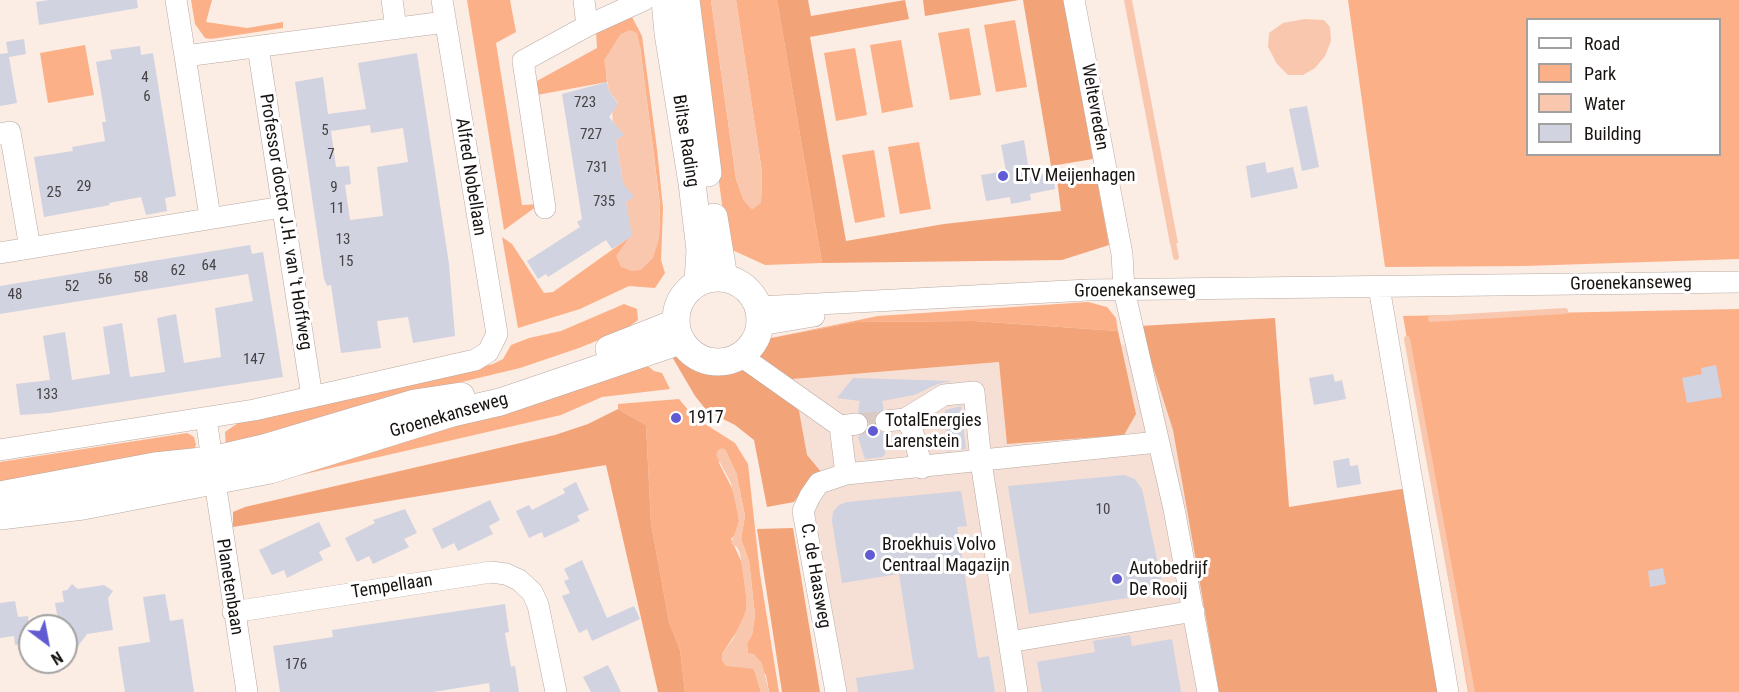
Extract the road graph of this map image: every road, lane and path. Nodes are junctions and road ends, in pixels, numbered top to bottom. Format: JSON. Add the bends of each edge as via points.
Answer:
{"nodes":[{"id":1,"x":176,"y":0,"type":"edge"},
{"id":2,"x":392,"y":0,"type":"edge"},
{"id":3,"x":442,"y":0,"type":"edge"},
{"id":4,"x":584,"y":0,"type":"edge"},
{"id":5,"x":644,"y":0,"type":"edge"},
{"id":6,"x":665,"y":0,"type":"edge"},
{"id":7,"x":686,"y":0,"type":"edge"},
{"id":8,"x":1074,"y":0,"type":"edge"},
{"id":9,"x":445,"y":21,"type":"junction"},
{"id":10,"x":587,"y":26,"type":"junction"},
{"id":11,"x":396,"y":28,"type":"junction"},
{"id":12,"x":258,"y":47,"type":"junction"},
{"id":13,"x":185,"y":56,"type":"junction"},
{"id":14,"x":0,"y":134,"type":"edge"},
{"id":15,"x":282,"y":207,"type":"junction"},
{"id":16,"x":545,"y":208,"type":"dead end"},
{"id":17,"x":210,"y":217,"type":"junction"},
{"id":18,"x":30,"y":248,"type":"junction"},
{"id":19,"x":0,"y":253,"type":"edge"},
{"id":20,"x":711,"y":280,"type":"junction"},
{"id":21,"x":1739,"y":282,"type":"edge"},
{"id":22,"x":1379,"y":287,"type":"junction"},
{"id":23,"x":1124,"y":290,"type":"junction"},
{"id":24,"x":759,"y":316,"type":"junction"},
{"id":25,"x":678,"y":332,"type":"junction"},
{"id":26,"x":741,"y":356,"type":"junction"},
{"id":27,"x":312,"y":397,"type":"junction"},
{"id":28,"x":206,"y":418,"type":"junction"},
{"id":29,"x":1158,"y":442,"type":"junction"},
{"id":30,"x":0,"y":450,"type":"edge"},
{"id":31,"x":981,"y":462,"type":"junction"},
{"id":32,"x":922,"y":468,"type":"junction"},
{"id":33,"x":213,"y":471,"type":"junction"},
{"id":34,"x":846,"y":474,"type":"junction"},
{"id":35,"x":0,"y":495,"type":"edge"},
{"id":36,"x":0,"y":516,"type":"edge"},
{"id":37,"x":1194,"y":611,"type":"junction"},
{"id":38,"x":233,"y":612,"type":"junction"},
{"id":39,"x":1009,"y":642,"type":"junction"},
{"id":40,"x":247,"y":692,"type":"edge"},
{"id":41,"x":556,"y":692,"type":"edge"},
{"id":42,"x":836,"y":692,"type":"edge"},
{"id":43,"x":1017,"y":692,"type":"edge"},
{"id":44,"x":1208,"y":692,"type":"edge"},
{"id":45,"x":1448,"y":692,"type":"edge"}],
"edges":[{"from":1,"to":13,"type":"street"},
{"from":2,"to":11,"type":"street"},
{"from":3,"to":9,"type":"street","name":"Alfred Nobellaan"},
{"from":4,"to":10,"type":"street"},
{"from":5,"to":10,"type":"street"},
{"from":6,"to":20,"type":"main road","name":"Biltse Rading","via":[[700,250]]},
{"from":7,"to":20,"type":"main road","name":"Biltse Rading","via":[[717,249]]},
{"from":8,"to":23,"type":"street","name":"Weltevreden","via":[[1122,254]]},
{"from":9,"to":11,"type":"street"},
{"from":9,"to":27,"type":"street","name":"Alfred Nobellaan","via":[[497,334],[488,352],[475,360]]},
{"from":10,"to":16,"type":"street","via":[[523,61]]},
{"from":11,"to":12,"type":"street"},
{"from":12,"to":13,"type":"street"},
{"from":12,"to":15,"type":"street","name":"Professor doctor J.H. van 't Hoffweg"},
{"from":13,"to":17,"type":"street"},
{"from":14,"to":18,"type":"street","via":[[10,132]]},
{"from":15,"to":17,"type":"street"},
{"from":15,"to":27,"type":"street","name":"Professor doctor J.H. van 't Hoffweg"},
{"from":17,"to":18,"type":"street"},
{"from":18,"to":19,"type":"street"},
{"from":20,"to":24,"type":"main road","via":[[745,287]]},
{"from":20,"to":25,"type":"main road","via":[[681,300]]},
{"from":21,"to":22,"type":"street","name":"Groenekanseweg"},
{"from":22,"to":23,"type":"street","name":"Groenekanseweg"},
{"from":22,"to":45,"type":"street"},
{"from":23,"to":24,"type":"street","name":"Groenekanseweg","via":[[891,302]]},
{"from":23,"to":29,"type":"street","name":"Weltevreden"},
{"from":24,"to":26,"type":"main road","via":[[750,348]]},
{"from":25,"to":26,"type":"main road","via":[[689,352],[701,360],[714,363]]},
{"from":25,"to":33,"type":"main road","name":"Groenekanseweg","via":[[663,325],[601,353],[482,393],[415,403],[264,448]]},
{"from":26,"to":34,"type":"street","via":[[848,425]]},
{"from":27,"to":28,"type":"street"},
{"from":28,"to":30,"type":"street"},
{"from":28,"to":33,"type":"street"},
{"from":29,"to":31,"type":"street","name":"C. de Haasweg"},
{"from":29,"to":37,"type":"street"},
{"from":31,"to":32,"type":"street","name":"C. de Haasweg"},
{"from":31,"to":32,"type":"street","via":[[974,392],[944,395],[896,420],[912,429]]},
{"from":31,"to":39,"type":"street"},
{"from":32,"to":34,"type":"street","name":"C. de Haasweg"},
{"from":33,"to":35,"type":"main road","name":"Groenekanseweg","via":[[155,466]]},
{"from":33,"to":36,"type":"main road","name":"Groenekanseweg","via":[[83,506]]},
{"from":33,"to":38,"type":"street","name":"Planetenbaan"},
{"from":34,"to":42,"type":"street","name":"C. de Haasweg","via":[[819,483],[803,511]]},
{"from":37,"to":39,"type":"street"},
{"from":37,"to":44,"type":"street"},
{"from":38,"to":40,"type":"street","name":"Planetenbaan"},
{"from":38,"to":41,"type":"street","name":"Tempellaan","via":[[491,572],[506,574],[532,592],[538,605]]},
{"from":39,"to":43,"type":"street"}]}
